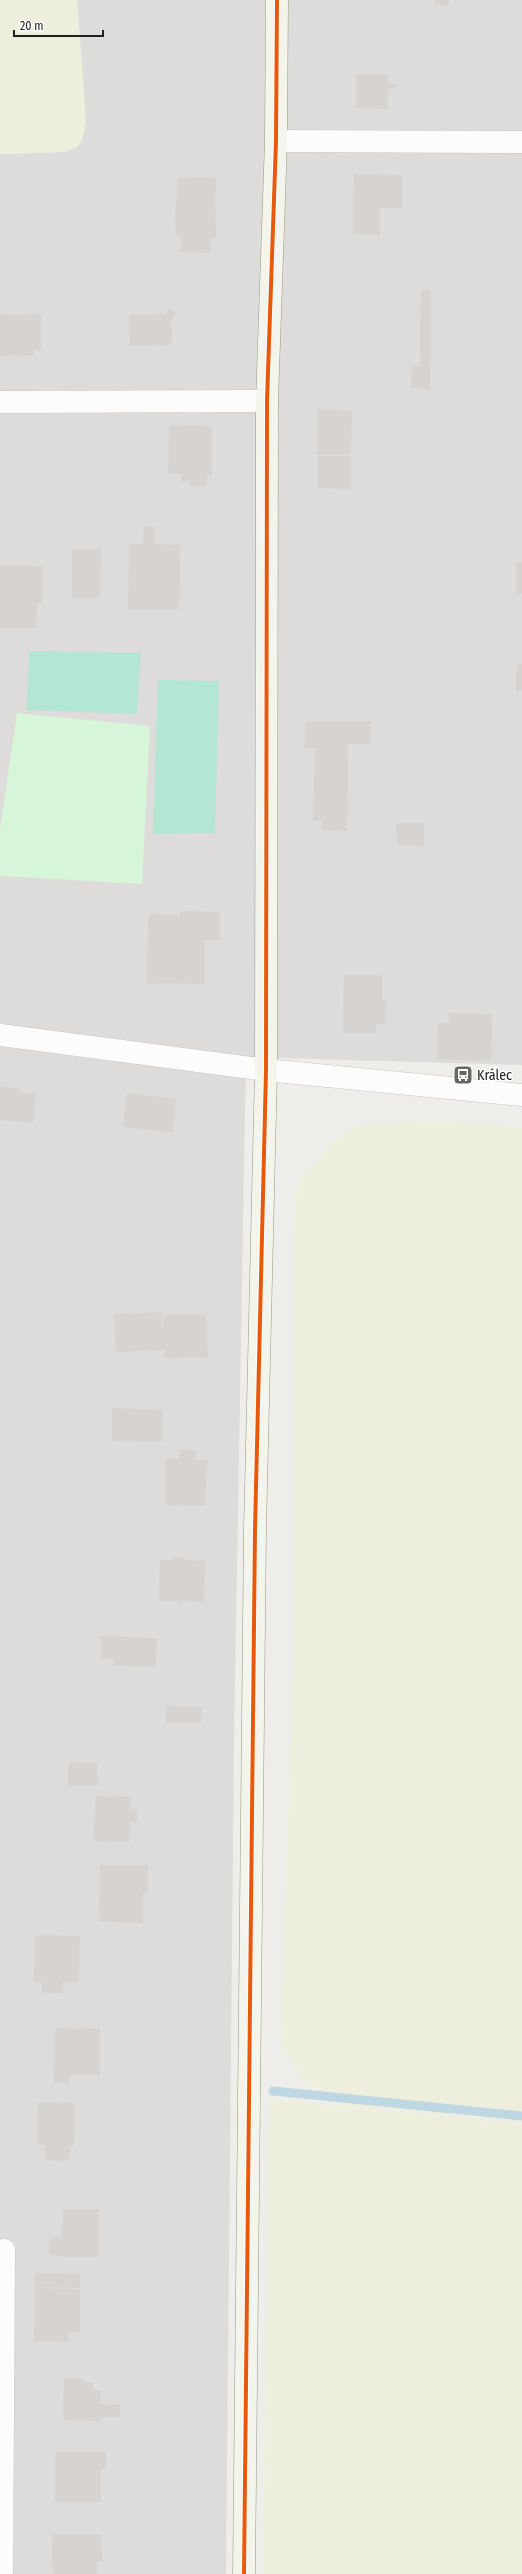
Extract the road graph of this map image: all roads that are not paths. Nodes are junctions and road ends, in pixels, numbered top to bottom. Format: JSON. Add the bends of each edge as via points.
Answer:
{"nodes":[{"id":1,"x":277,"y":0,"type":"edge"},
{"id":2,"x":276,"y":141,"type":"junction"},
{"id":3,"x":522,"y":142,"type":"edge"},
{"id":4,"x":267,"y":401,"type":"junction"},
{"id":5,"x":0,"y":402,"type":"edge"},
{"id":6,"x":0,"y":1035,"type":"edge"},
{"id":7,"x":266,"y":1070,"type":"junction"},
{"id":8,"x":522,"y":1096,"type":"edge"},
{"id":9,"x":4,"y":2250,"type":"dead end"},
{"id":10,"x":1,"y":2366,"type":"edge"},
{"id":11,"x":2,"y":2574,"type":"edge"},
{"id":12,"x":244,"y":2574,"type":"edge"}],
"edges":[{"from":1,"to":2,"type":"street"},
{"from":2,"to":3,"type":"street"},
{"from":2,"to":4,"type":"street"},
{"from":4,"to":5,"type":"street"},
{"from":4,"to":7,"type":"street"},
{"from":6,"to":7,"type":"street"},
{"from":7,"to":8,"type":"street"},
{"from":7,"to":12,"type":"street","via":[[255,1530]]},
{"from":9,"to":10,"type":"street"},
{"from":10,"to":11,"type":"street"}]}
